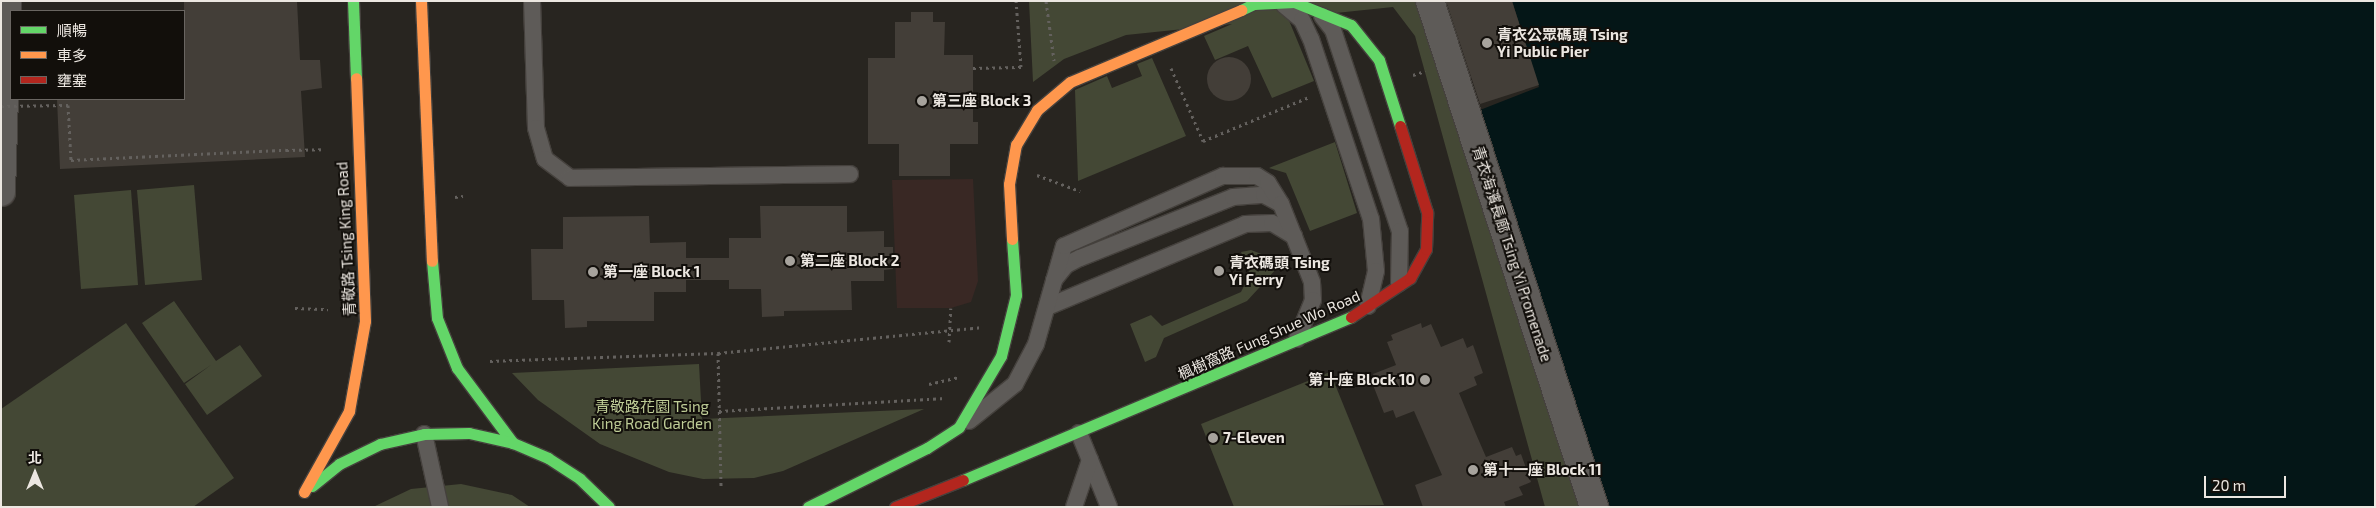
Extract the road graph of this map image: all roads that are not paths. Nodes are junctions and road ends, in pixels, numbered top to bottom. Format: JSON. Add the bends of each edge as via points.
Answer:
{"nodes":[{"id":1,"x":7,"y":1,"type":"edge"},
{"id":2,"x":353,"y":1,"type":"edge"},
{"id":3,"x":421,"y":1,"type":"edge"},
{"id":4,"x":532,"y":1,"type":"edge"},
{"id":5,"x":1430,"y":1,"type":"edge"},
{"id":6,"x":1272,"y":2,"type":"edge"},
{"id":7,"x":1315,"y":9,"type":"junction"},
{"id":8,"x":3,"y":153,"type":"edge"},
{"id":9,"x":850,"y":174,"type":"dead end"},
{"id":10,"x":1,"y":192,"type":"edge"},
{"id":11,"x":1281,"y":204,"type":"junction"},
{"id":12,"x":1294,"y":236,"type":"junction"},
{"id":13,"x":1052,"y":287,"type":"junction"},
{"id":14,"x":1398,"y":289,"type":"junction"},
{"id":15,"x":1047,"y":307,"type":"junction"},
{"id":16,"x":1368,"y":308,"type":"junction"},
{"id":17,"x":1296,"y":341,"type":"junction"},
{"id":18,"x":959,"y":428,"type":"junction"},
{"id":19,"x":1079,"y":433,"type":"junction"},
{"id":20,"x":424,"y":434,"type":"junction"},
{"id":21,"x":513,"y":442,"type":"junction"},
{"id":22,"x":1090,"y":460,"type":"junction"},
{"id":23,"x":440,"y":507,"type":"edge"},
{"id":24,"x":608,"y":507,"type":"edge"},
{"id":25,"x":808,"y":507,"type":"edge"},
{"id":26,"x":895,"y":507,"type":"edge"},
{"id":27,"x":1074,"y":507,"type":"edge"},
{"id":28,"x":1108,"y":507,"type":"edge"},
{"id":29,"x":1594,"y":507,"type":"edge"}],
"edges":[{"from":1,"to":8,"type":"street"},
{"from":2,"to":20,"type":"street","name":"青敬路 Tsing King Road","via":[[365,321],[349,411],[301,496],[339,464],[380,444]]},
{"from":3,"to":21,"type":"street","via":[[430,259],[438,318],[457,368]]},
{"from":4,"to":9,"type":"lane","via":[[536,128],[545,159],[570,178]]},
{"from":5,"to":29,"type":"street","name":"青衣海濱長廊 Tsing Yi Promenade"},
{"from":6,"to":7,"type":"street","name":"楓樹窩路 Fung Shue Wo Road"},
{"from":6,"to":16,"type":"lane","via":[[1290,6],[1311,38],[1371,219],[1376,270]]},
{"from":6,"to":18,"type":"street","name":"楓樹窩路 Fung Shue Wo Road","via":[[1254,4],[1070,82],[1037,110],[1016,145],[1010,184],[1016,242],[1016,295],[1010,322],[1000,356]]},
{"from":7,"to":14,"type":"lane","via":[[1333,30],[1400,231],[1402,268]]},
{"from":7,"to":14,"type":"street","name":"楓樹窩路 Fung Shue Wo Road","via":[[1351,25],[1368,40],[1381,68],[1428,212],[1426,250],[1419,266]]},
{"from":8,"to":10,"type":"street"},
{"from":11,"to":12,"type":"lane"},
{"from":11,"to":13,"type":"lane","via":[[1264,195],[1247,194],[1220,201],[1066,264]]},
{"from":11,"to":13,"type":"lane","via":[[1268,183],[1257,176],[1223,176],[1073,238],[1058,257]]},
{"from":12,"to":15,"type":"lane","via":[[1272,223],[1245,224]]},
{"from":12,"to":17,"type":"lane","via":[[1312,282],[1313,300]]},
{"from":13,"to":15,"type":"lane"},
{"from":14,"to":16,"type":"street","name":"楓樹窩路 Fung Shue Wo Road"},
{"from":15,"to":18,"type":"lane","via":[[1036,344],[1015,384],[992,406]]},
{"from":16,"to":17,"type":"street","name":"楓樹窩路 Fung Shue Wo Road"},
{"from":17,"to":19,"type":"street","name":"楓樹窩路 Fung Shue Wo Road"},
{"from":18,"to":25,"type":"street","name":"楓樹窩路 Fung Shue Wo Road","via":[[927,448]]},
{"from":19,"to":22,"type":"lane"},
{"from":19,"to":26,"type":"street","name":"楓樹窩路 Fung Shue Wo Road"},
{"from":20,"to":21,"type":"street","via":[[469,433]]},
{"from":20,"to":23,"type":"lane"},
{"from":21,"to":24,"type":"street","via":[[572,473]]},
{"from":22,"to":27,"type":"lane"},
{"from":22,"to":28,"type":"lane"}]}
